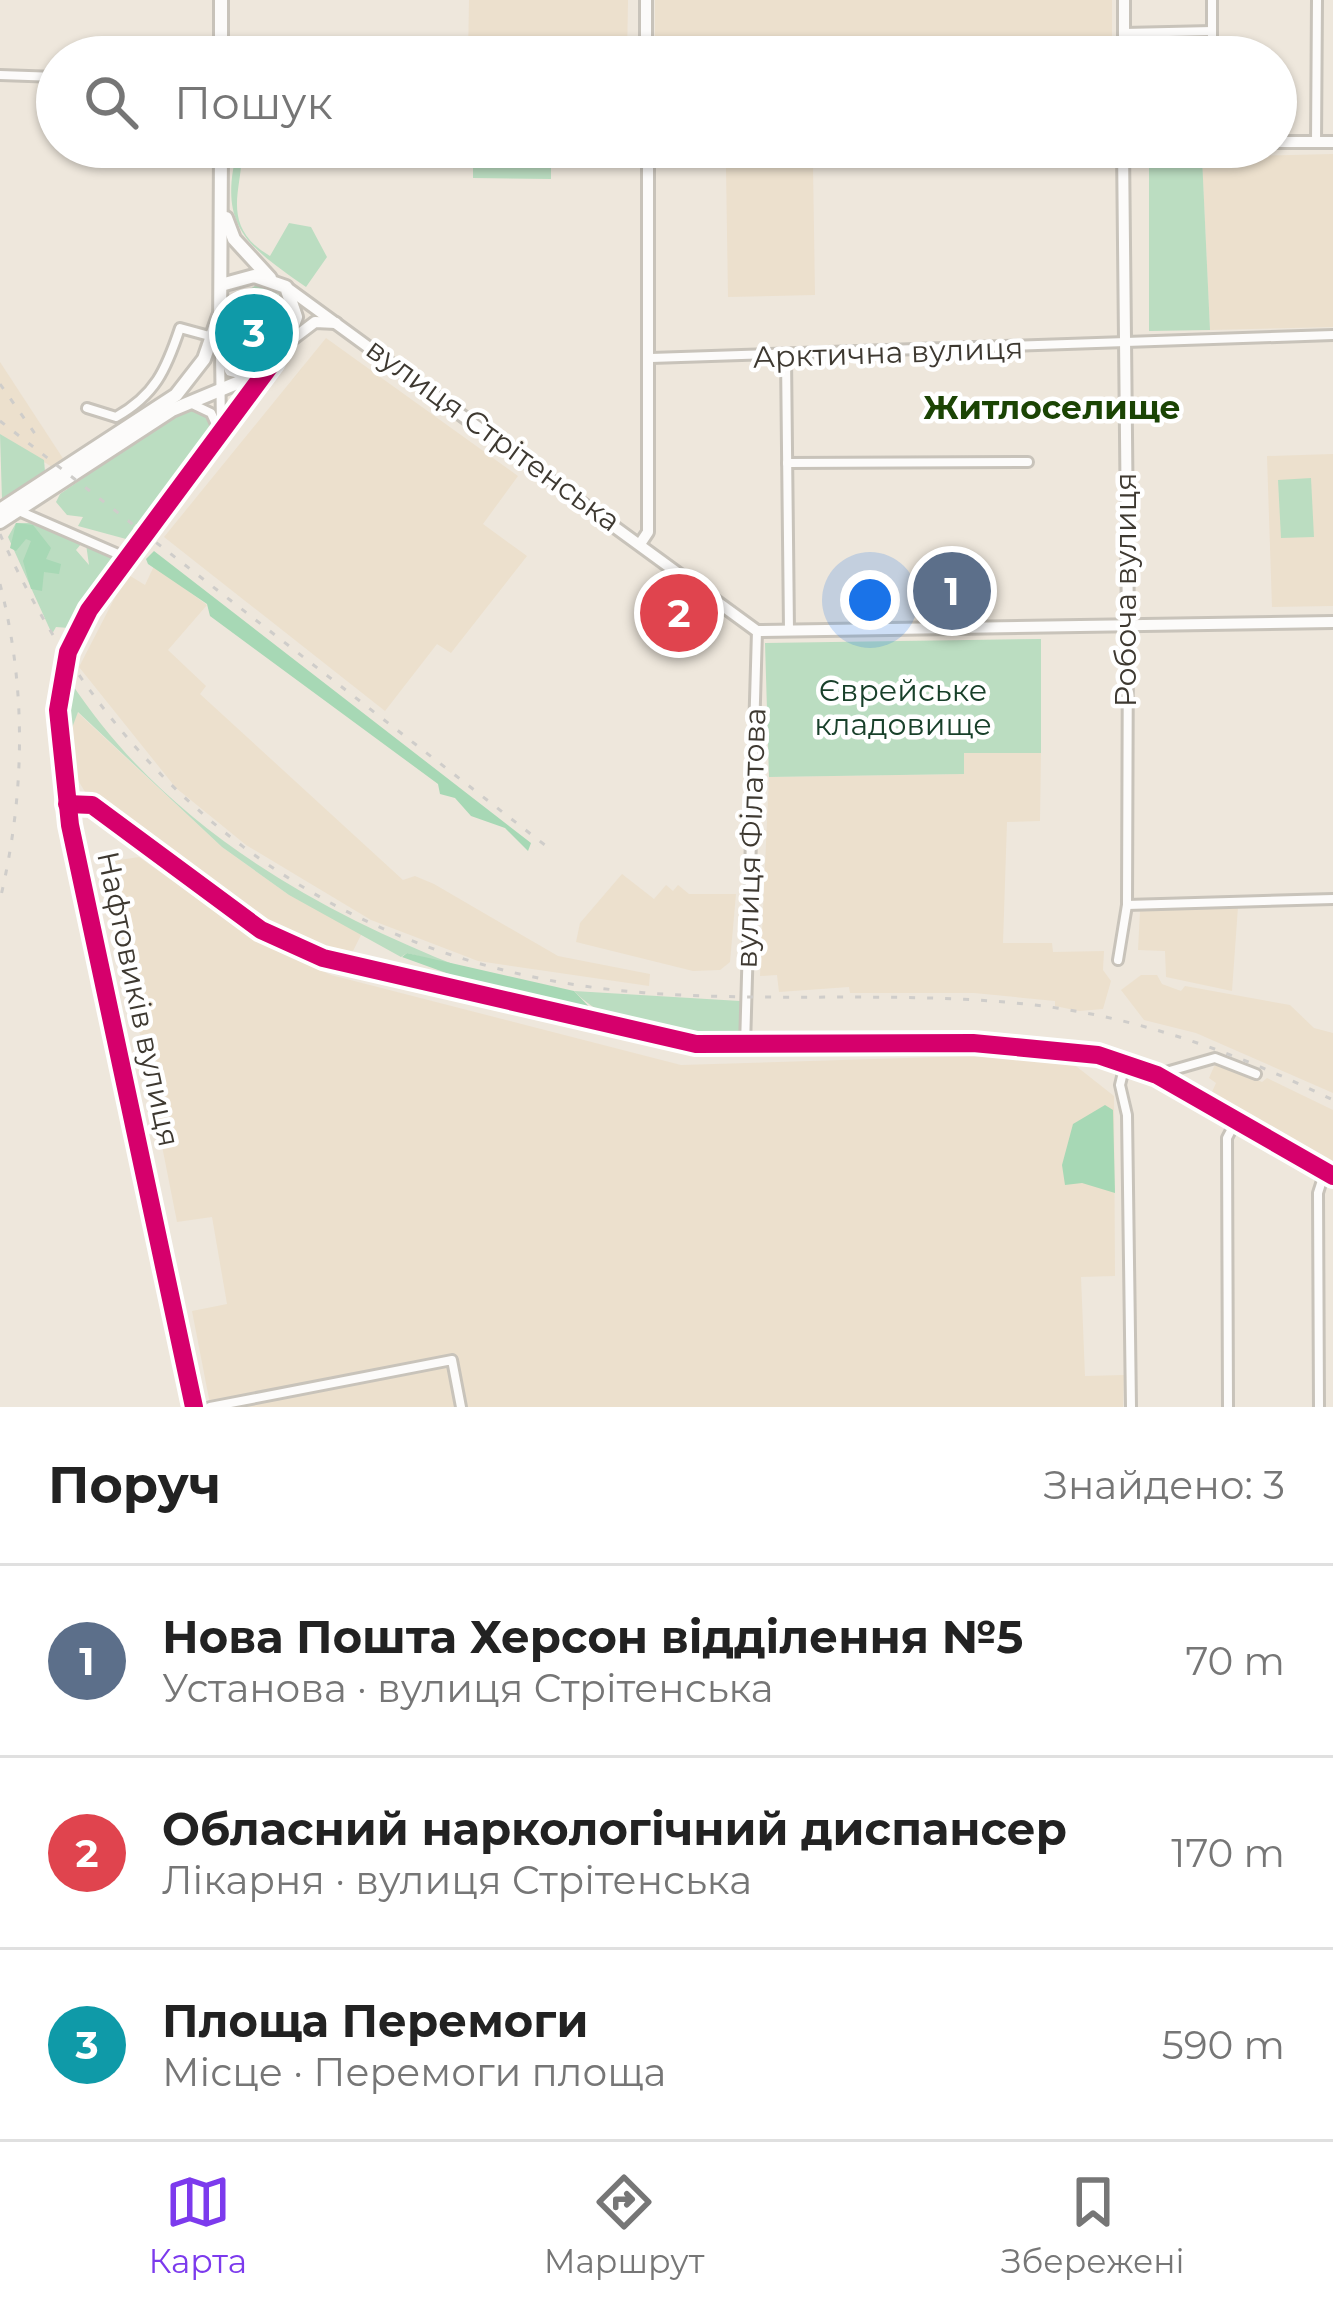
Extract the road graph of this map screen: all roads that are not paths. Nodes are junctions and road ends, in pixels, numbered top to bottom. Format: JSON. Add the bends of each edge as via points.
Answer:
{"nodes":[{"id":1,"x":221,"y":0,"type":"edge"},
{"id":2,"x":646,"y":0,"type":"edge"},
{"id":3,"x":1124,"y":0,"type":"edge"},
{"id":4,"x":1212,"y":0,"type":"edge"},
{"id":5,"x":1317,"y":0,"type":"edge"},
{"id":6,"x":1212,"y":31,"type":"junction"},
{"id":7,"x":1124,"y":33,"type":"joint"},
{"id":8,"x":221,"y":36,"type":"edge"},
{"id":9,"x":646,"y":36,"type":"edge"},
{"id":10,"x":1212,"y":36,"type":"edge"},
{"id":11,"x":1317,"y":45,"type":"junction"},
{"id":12,"x":1333,"y":45,"type":"edge"},
{"id":13,"x":0,"y":75,"type":"edge"},
{"id":14,"x":36,"y":76,"type":"edge"},
{"id":15,"x":1297,"y":142,"type":"edge"},
{"id":16,"x":1316,"y":142,"type":"junction"},
{"id":17,"x":1333,"y":142,"type":"edge"},
{"id":18,"x":648,"y":168,"type":"edge"},
{"id":19,"x":1123,"y":168,"type":"edge"},
{"id":20,"x":221,"y":169,"type":"edge"},
{"id":21,"x":221,"y":200,"type":"junction"},
{"id":22,"x":271,"y":278,"type":"junction"},
{"id":23,"x":221,"y":285,"type":"junction"},
{"id":24,"x":286,"y":287,"type":"junction"},
{"id":25,"x":345,"y":326,"type":"junction"},
{"id":26,"x":1333,"y":334,"type":"edge"},
{"id":27,"x":217,"y":339,"type":"junction"},
{"id":28,"x":1125,"y":341,"type":"junction"},
{"id":29,"x":286,"y":344,"type":"junction"},
{"id":30,"x":786,"y":357,"type":"junction"},
{"id":31,"x":651,"y":358,"type":"junction"},
{"id":32,"x":273,"y":362,"type":"junction"},
{"id":33,"x":256,"y":376,"type":"junction"},
{"id":34,"x":220,"y":391,"type":"junction"},
{"id":35,"x":185,"y":403,"type":"junction"},
{"id":36,"x":87,"y":408,"type":"dead end"},
{"id":37,"x":219,"y":428,"type":"junction"},
{"id":38,"x":1028,"y":462,"type":"dead end"},
{"id":39,"x":788,"y":463,"type":"junction"},
{"id":40,"x":0,"y":510,"type":"edge"},
{"id":41,"x":17,"y":511,"type":"junction"},
{"id":42,"x":0,"y":523,"type":"edge"},
{"id":43,"x":640,"y":544,"type":"junction"},
{"id":44,"x":127,"y":558,"type":"junction"},
{"id":45,"x":1333,"y":622,"type":"edge"},
{"id":46,"x":1128,"y":627,"type":"junction"},
{"id":47,"x":757,"y":631,"type":"junction"},
{"id":48,"x":789,"y":631,"type":"junction"},
{"id":49,"x":68,"y":804,"type":"junction"},
{"id":50,"x":1333,"y":898,"type":"edge"},
{"id":51,"x":1126,"y":904,"type":"junction"},
{"id":52,"x":1118,"y":960,"type":"dead end"},
{"id":53,"x":746,"y":1046,"type":"junction"},
{"id":54,"x":1124,"y":1064,"type":"junction"},
{"id":55,"x":1256,"y":1074,"type":"dead end"},
{"id":56,"x":1157,"y":1075,"type":"junction"},
{"id":57,"x":1236,"y":1121,"type":"junction"},
{"id":58,"x":1329,"y":1174,"type":"edge"},
{"id":59,"x":194,"y":1407,"type":"edge"},
{"id":60,"x":210,"y":1407,"type":"edge"},
{"id":61,"x":461,"y":1407,"type":"edge"},
{"id":62,"x":1131,"y":1407,"type":"edge"},
{"id":63,"x":1228,"y":1407,"type":"edge"},
{"id":64,"x":1319,"y":1407,"type":"edge"}],
"edges":[{"from":1,"to":8,"type":"main road"},
{"from":2,"to":9,"type":"street"},
{"from":3,"to":7,"type":"street"},
{"from":4,"to":6,"type":"street"},
{"from":5,"to":11,"type":"street"},
{"from":6,"to":7,"type":"street"},
{"from":6,"to":10,"type":"street"},
{"from":11,"to":12,"type":"street"},
{"from":11,"to":16,"type":"street"},
{"from":13,"to":14,"type":"street"},
{"from":15,"to":16,"type":"street"},
{"from":16,"to":17,"type":"street"},
{"from":18,"to":31,"type":"street"},
{"from":19,"to":28,"type":"street","name":"Робоча вулиця"},
{"from":20,"to":21,"type":"main road"},
{"from":21,"to":22,"type":"main road","via":[[234,239]]},
{"from":21,"to":23,"type":"main road"},
{"from":22,"to":23,"type":"main road"},
{"from":22,"to":24,"type":"main road"},
{"from":23,"to":27,"type":"main road"},
{"from":24,"to":25,"type":"street","name":"вулиця Стрітенська"},
{"from":24,"to":29,"type":"main road","via":[[296,316]]},
{"from":25,"to":29,"type":"street","name":"вулиця Стрітенська","via":[[315,322]]},
{"from":25,"to":43,"type":"street","name":"вулиця Стрітенська"},
{"from":26,"to":28,"type":"street","name":"Арктична вулиця"},
{"from":27,"to":33,"type":"main road","via":[[231,370]]},
{"from":27,"to":34,"type":"street"},
{"from":27,"to":36,"type":"street","via":[[180,328],[150,395],[116,418]]},
{"from":27,"to":40,"type":"main road","via":[[176,395]]},
{"from":28,"to":30,"type":"street","name":"Арктична вулиця"},
{"from":28,"to":46,"type":"street","name":"Робоча вулиця"},
{"from":29,"to":32,"type":"main road"},
{"from":30,"to":31,"type":"street","name":"Арктична вулиця"},
{"from":30,"to":39,"type":"street"},
{"from":31,"to":43,"type":"street","via":[[648,532]]},
{"from":32,"to":33,"type":"main road"},
{"from":32,"to":37,"type":"street","name":"Нафтовиків вулиця"},
{"from":33,"to":34,"type":"main road"},
{"from":34,"to":35,"type":"main road"},
{"from":34,"to":37,"type":"street"},
{"from":35,"to":37,"type":"street","via":[[211,413]]},
{"from":35,"to":41,"type":"main road"},
{"from":37,"to":44,"type":"street","name":"Нафтовиків вулиця"},
{"from":38,"to":39,"type":"street"},
{"from":39,"to":48,"type":"street"},
{"from":41,"to":42,"type":"main road"},
{"from":41,"to":44,"type":"street"},
{"from":43,"to":47,"type":"street","name":"вулиця Стрітенська"},
{"from":44,"to":49,"type":"street","name":"Нафтовиків вулиця","via":[[89,610],[62,673],[58,733]]},
{"from":45,"to":46,"type":"street"},
{"from":46,"to":48,"type":"street"},
{"from":46,"to":51,"type":"street","name":"Робоча вулиця"},
{"from":47,"to":48,"type":"street"},
{"from":47,"to":53,"type":"street","name":"вулиця Філатова"},
{"from":49,"to":53,"type":"street","via":[[98,809],[235,912],[305,952],[660,1037]]},
{"from":49,"to":59,"type":"street","name":"Нафтовиків вулиця"},
{"from":50,"to":51,"type":"street"},
{"from":51,"to":52,"type":"street","name":"Робоча вулиця"},
{"from":53,"to":54,"type":"street","via":[[973,1043],[1065,1048]]},
{"from":54,"to":56,"type":"street"},
{"from":54,"to":62,"type":"street"},
{"from":55,"to":56,"type":"street","via":[[1208,1058]]},
{"from":56,"to":57,"type":"street"},
{"from":57,"to":58,"type":"street"},
{"from":57,"to":63,"type":"street","via":[[1228,1138]]},
{"from":58,"to":64,"type":"street","via":[[1318,1193]]},
{"from":60,"to":61,"type":"street","via":[[452,1360]]}]}
